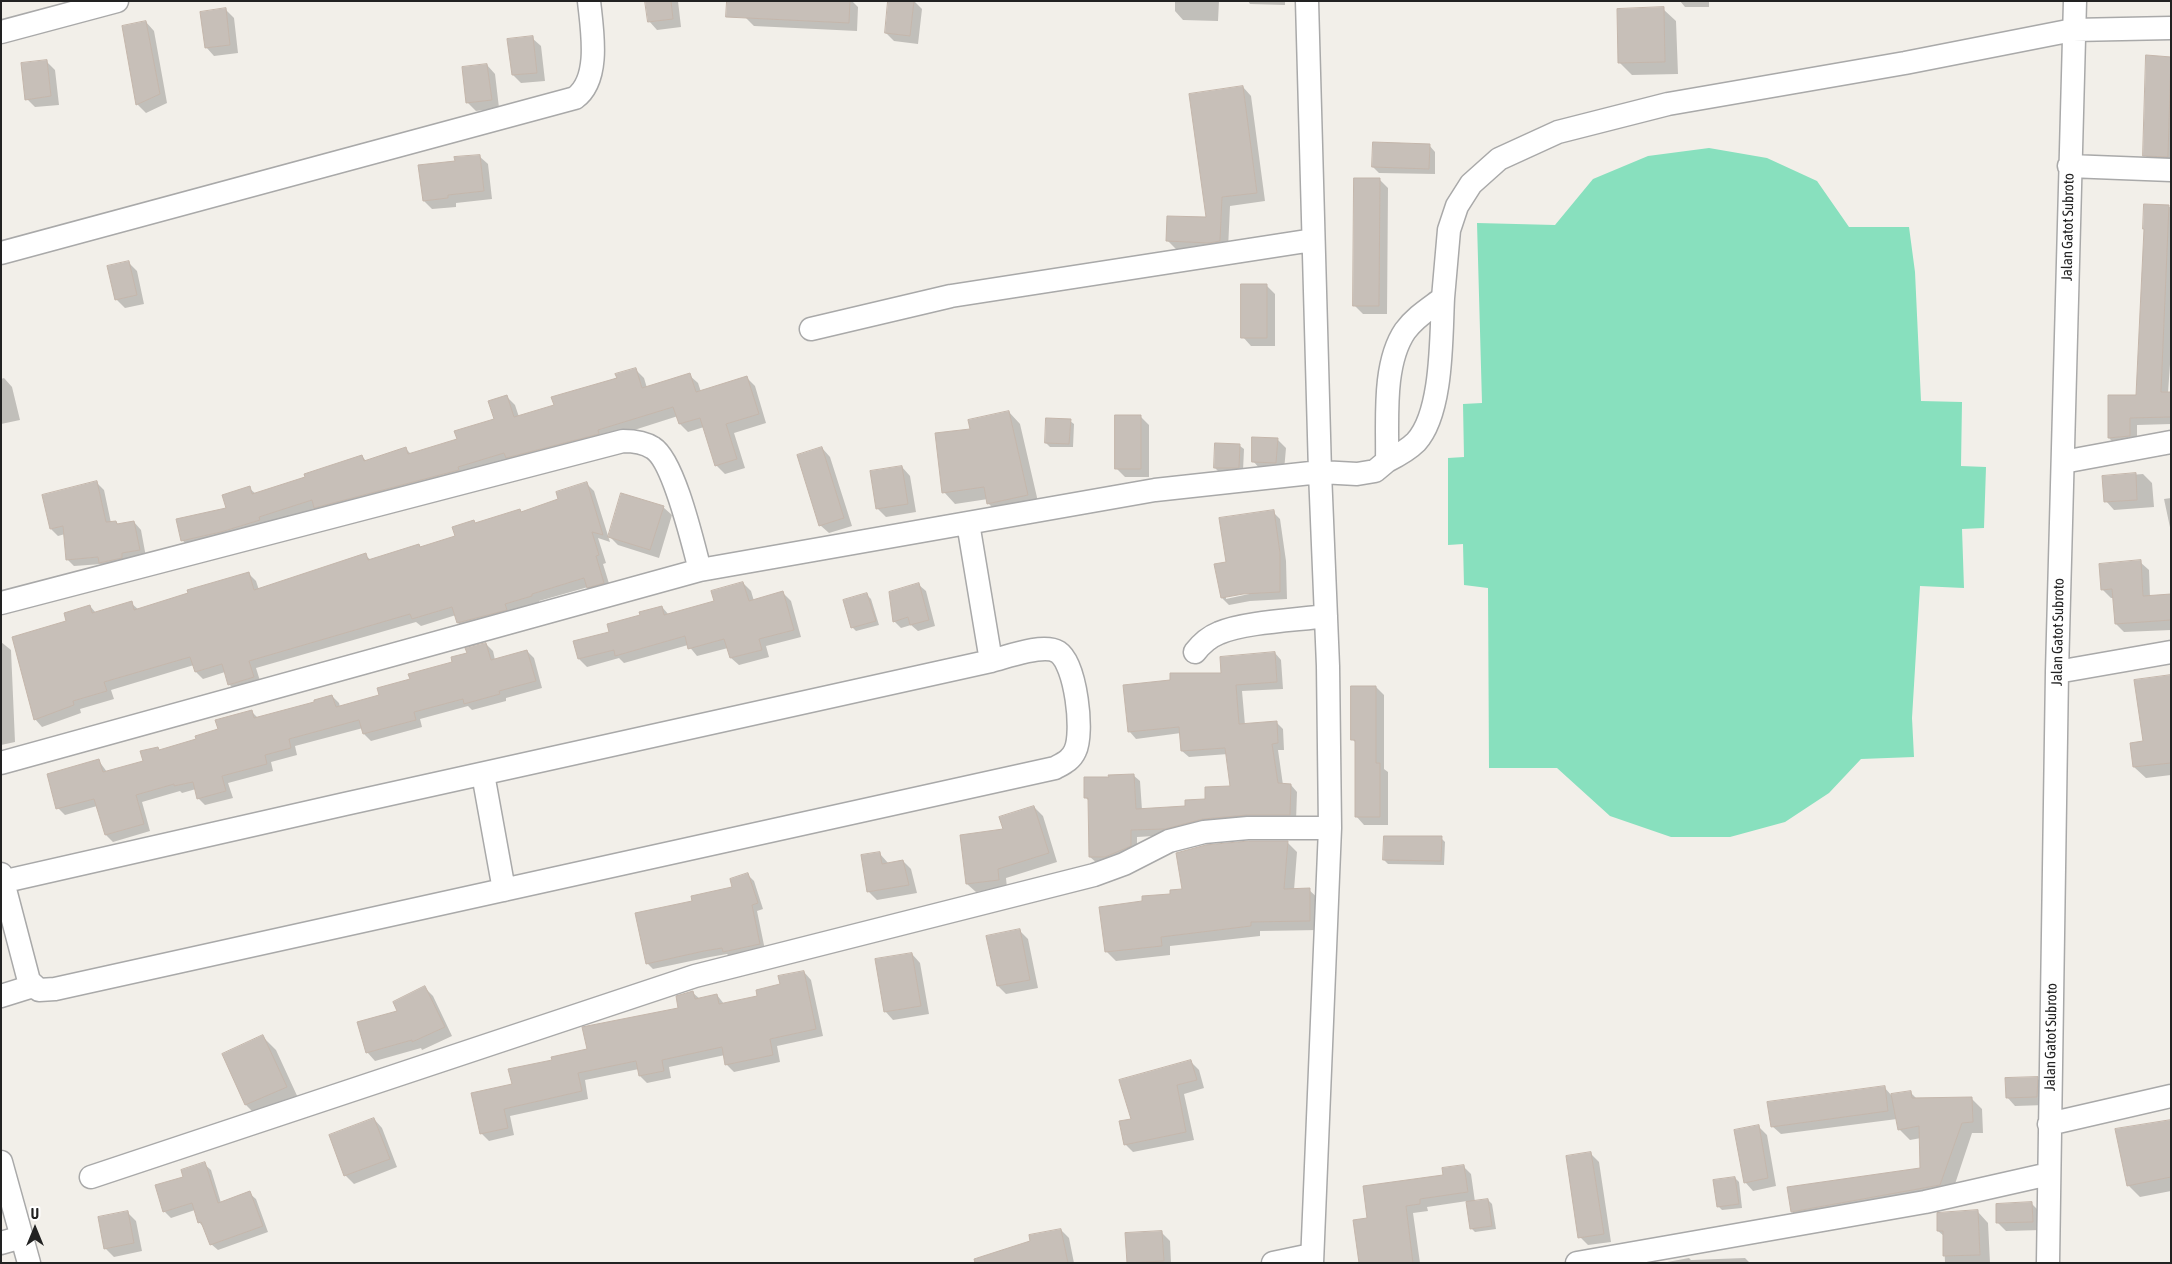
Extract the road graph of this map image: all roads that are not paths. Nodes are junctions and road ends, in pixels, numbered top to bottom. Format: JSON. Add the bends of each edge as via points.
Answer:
{"nodes":[{"id":1,"x":117,"y":1,"type":"edge"},
{"id":2,"x":589,"y":1,"type":"edge"},
{"id":3,"x":1307,"y":1,"type":"edge"},
{"id":4,"x":2075,"y":1,"type":"edge"},
{"id":5,"x":2171,"y":28,"type":"edge"},
{"id":6,"x":2073,"y":30,"type":"junction"},
{"id":7,"x":1,"y":32,"type":"edge"},
{"id":8,"x":2070,"y":166,"type":"junction"},
{"id":9,"x":2171,"y":170,"type":"edge"},
{"id":10,"x":1313,"y":240,"type":"junction"},
{"id":11,"x":1,"y":253,"type":"edge"},
{"id":12,"x":1443,"y":298,"type":"junction"},
{"id":13,"x":811,"y":329,"type":"dead end"},
{"id":14,"x":2171,"y":442,"type":"edge"},
{"id":15,"x":1387,"y":461,"type":"junction"},
{"id":16,"x":2063,"y":462,"type":"junction"},
{"id":17,"x":1320,"y":472,"type":"junction"},
{"id":18,"x":968,"y":522,"type":"junction"},
{"id":19,"x":700,"y":570,"type":"junction"},
{"id":20,"x":1,"y":603,"type":"edge"},
{"id":21,"x":1326,"y":616,"type":"junction"},
{"id":22,"x":1194,"y":652,"type":"dead end"},
{"id":23,"x":2171,"y":652,"type":"edge"},
{"id":24,"x":991,"y":661,"type":"junction"},
{"id":25,"x":2057,"y":672,"type":"junction"},
{"id":26,"x":1,"y":763,"type":"edge"},
{"id":27,"x":483,"y":774,"type":"junction"},
{"id":28,"x":1330,"y":828,"type":"junction"},
{"id":29,"x":2,"y":879,"type":"edge"},
{"id":30,"x":504,"y":890,"type":"junction"},
{"id":31,"x":33,"y":986,"type":"junction"},
{"id":32,"x":1,"y":996,"type":"edge"},
{"id":33,"x":2171,"y":1096,"type":"edge"},
{"id":34,"x":2049,"y":1124,"type":"junction"},
{"id":35,"x":1,"y":1162,"type":"edge"},
{"id":36,"x":2049,"y":1174,"type":"junction"},
{"id":37,"x":91,"y":1177,"type":"dead end"},
{"id":38,"x":12,"y":1240,"type":"edge"},
{"id":39,"x":1311,"y":1259,"type":"edge"},
{"id":40,"x":29,"y":1263,"type":"edge"},
{"id":41,"x":1273,"y":1263,"type":"edge"},
{"id":42,"x":1576,"y":1263,"type":"edge"},
{"id":43,"x":2048,"y":1263,"type":"edge"}],
"edges":[{"from":1,"to":7,"type":"street"},
{"from":2,"to":11,"type":"street","via":[[593,48],[590,79],[584,92],[575,98]]},
{"from":3,"to":10,"type":"street"},
{"from":4,"to":6,"type":"street","name":"Jalan Gatot Subroto"},
{"from":5,"to":6,"type":"street"},
{"from":6,"to":8,"type":"street","name":"Jalan Gatot Subroto"},
{"from":6,"to":12,"type":"street","via":[[1668,104],[1558,132],[1499,158],[1471,184],[1457,206],[1449,230]]},
{"from":8,"to":9,"type":"street"},
{"from":8,"to":16,"type":"street","name":"Jalan Gatot Subroto"},
{"from":10,"to":13,"type":"street","via":[[952,296]]},
{"from":10,"to":17,"type":"street"},
{"from":12,"to":15,"type":"street","via":[[1437,389],[1430,416],[1417,440]]},
{"from":12,"to":15,"type":"street","via":[[1416,319],[1393,355]]},
{"from":14,"to":16,"type":"street"},
{"from":15,"to":17,"type":"street","via":[[1375,471],[1357,474]]},
{"from":16,"to":25,"type":"street","name":"Jalan Gatot Subroto"},
{"from":17,"to":18,"type":"street","via":[[1155,490]]},
{"from":17,"to":21,"type":"street"},
{"from":18,"to":19,"type":"street"},
{"from":18,"to":24,"type":"street"},
{"from":19,"to":20,"type":"street","via":[[664,459],[653,448],[636,441],[623,441]]},
{"from":19,"to":26,"type":"street"},
{"from":21,"to":22,"type":"street","via":[[1220,632],[1204,641]]},
{"from":21,"to":28,"type":"street"},
{"from":23,"to":25,"type":"street"},
{"from":24,"to":27,"type":"street"},
{"from":24,"to":30,"type":"street","via":[[1046,649],[1058,652],[1066,660],[1074,679],[1078,727],[1076,750],[1070,760],[1055,768]]},
{"from":25,"to":34,"type":"street","name":"Jalan Gatot Subroto"},
{"from":27,"to":29,"type":"street"},
{"from":27,"to":30,"type":"street"},
{"from":28,"to":37,"type":"street","via":[[1248,828],[1187,835],[1094,875],[695,976]]},
{"from":28,"to":39,"type":"street"},
{"from":29,"to":31,"type":"street"},
{"from":30,"to":31,"type":"street","via":[[55,989],[39,990]]},
{"from":31,"to":32,"type":"street"},
{"from":33,"to":34,"type":"street"},
{"from":34,"to":36,"type":"street","name":"Jalan Gatot Subroto"},
{"from":35,"to":38,"type":"street"},
{"from":36,"to":42,"type":"street","via":[[1925,1202]]},
{"from":36,"to":43,"type":"street","name":"Jalan Gatot Subroto"},
{"from":38,"to":40,"type":"street"},
{"from":39,"to":41,"type":"street"}]}
